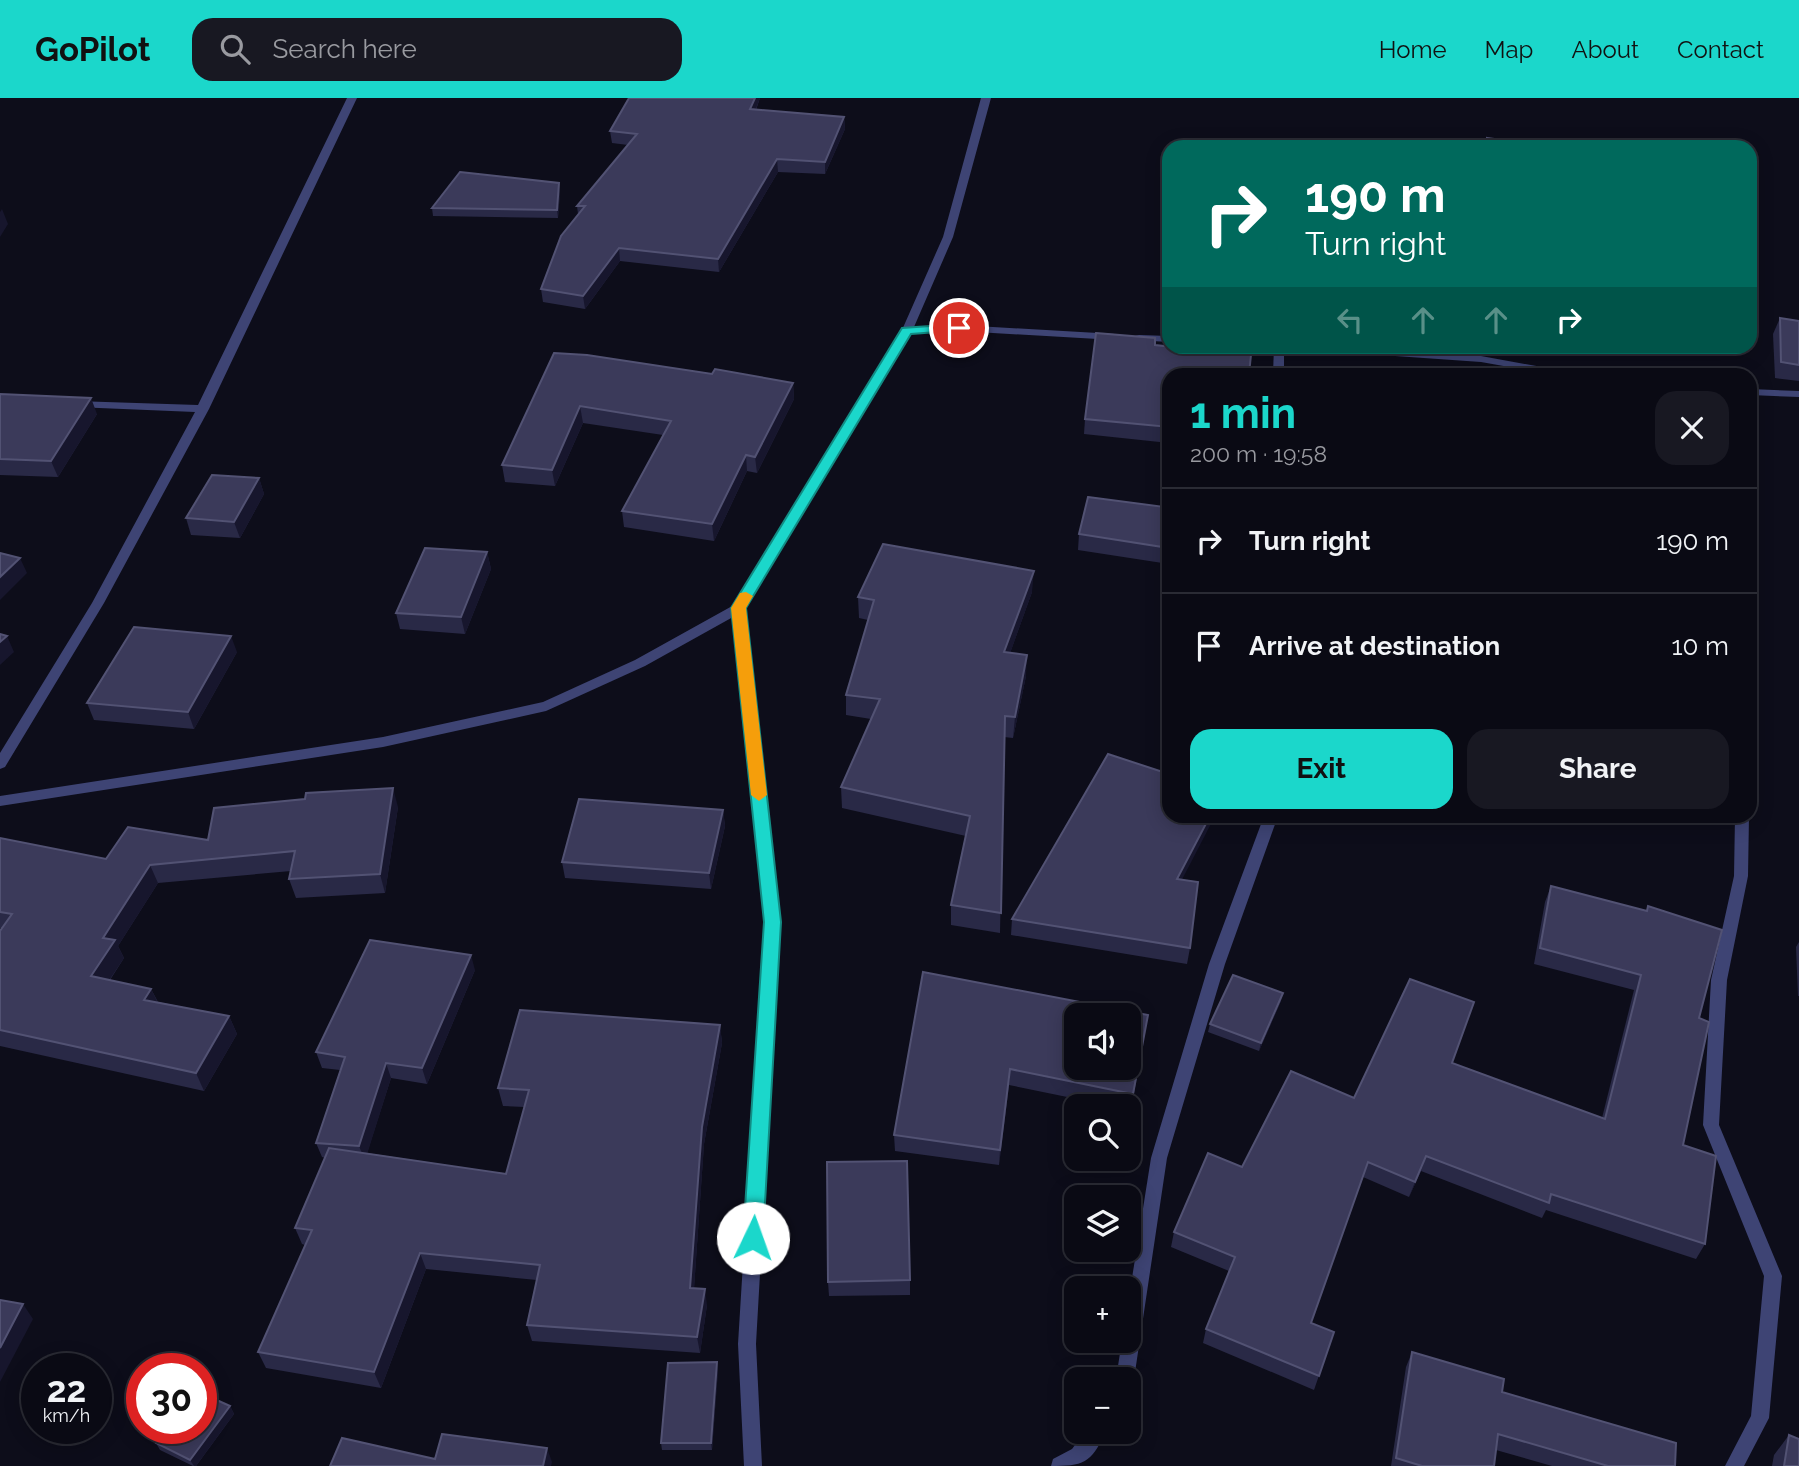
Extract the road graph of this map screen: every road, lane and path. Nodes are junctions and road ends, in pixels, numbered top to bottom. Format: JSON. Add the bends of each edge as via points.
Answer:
{"nodes":[{"id":1,"x":352,"y":98,"type":"edge"},
{"id":2,"x":986,"y":98,"type":"edge"},
{"id":3,"x":907,"y":331,"type":"junction"},
{"id":4,"x":1162,"y":339,"type":"edge"},
{"id":5,"x":1409,"y":354,"type":"edge"},
{"id":6,"x":1531,"y":368,"type":"edge"},
{"id":7,"x":1757,"y":392,"type":"edge"},
{"id":8,"x":1799,"y":394,"type":"edge"},
{"id":9,"x":68,"y":404,"type":"edge"},
{"id":10,"x":203,"y":409,"type":"junction"},
{"id":11,"x":739,"y":608,"type":"junction"},
{"id":12,"x":0,"y":764,"type":"edge"},
{"id":13,"x":0,"y":801,"type":"edge"},
{"id":14,"x":1268,"y":823,"type":"edge"},
{"id":15,"x":1742,"y":823,"type":"edge"},
{"id":16,"x":1127,"y":1367,"type":"edge"},
{"id":17,"x":1087,"y":1444,"type":"edge"},
{"id":18,"x":754,"y":1466,"type":"edge"},
{"id":19,"x":1060,"y":1466,"type":"edge"},
{"id":20,"x":1734,"y":1466,"type":"edge"}],
"edges":[{"from":1,"to":10,"type":"street"},
{"from":2,"to":3,"type":"street","via":[[948,237]]},
{"from":3,"to":4,"type":"street","via":[[959,328]]},
{"from":3,"to":11,"type":"street"},
{"from":5,"to":6,"type":"street"},
{"from":7,"to":8,"type":"street"},
{"from":9,"to":10,"type":"street"},
{"from":10,"to":12,"type":"street","via":[[37,707]]},
{"from":11,"to":13,"type":"street","via":[[640,663],[546,706],[383,742]]},
{"from":11,"to":18,"type":"street","via":[[772,922],[747,1344]]},
{"from":14,"to":16,"type":"street","via":[[1217,964],[1159,1157]]},
{"from":15,"to":20,"type":"street","via":[[1741,876],[1719,980],[1711,1125],[1773,1276],[1760,1419]]},
{"from":17,"to":19,"type":"street"}]}
